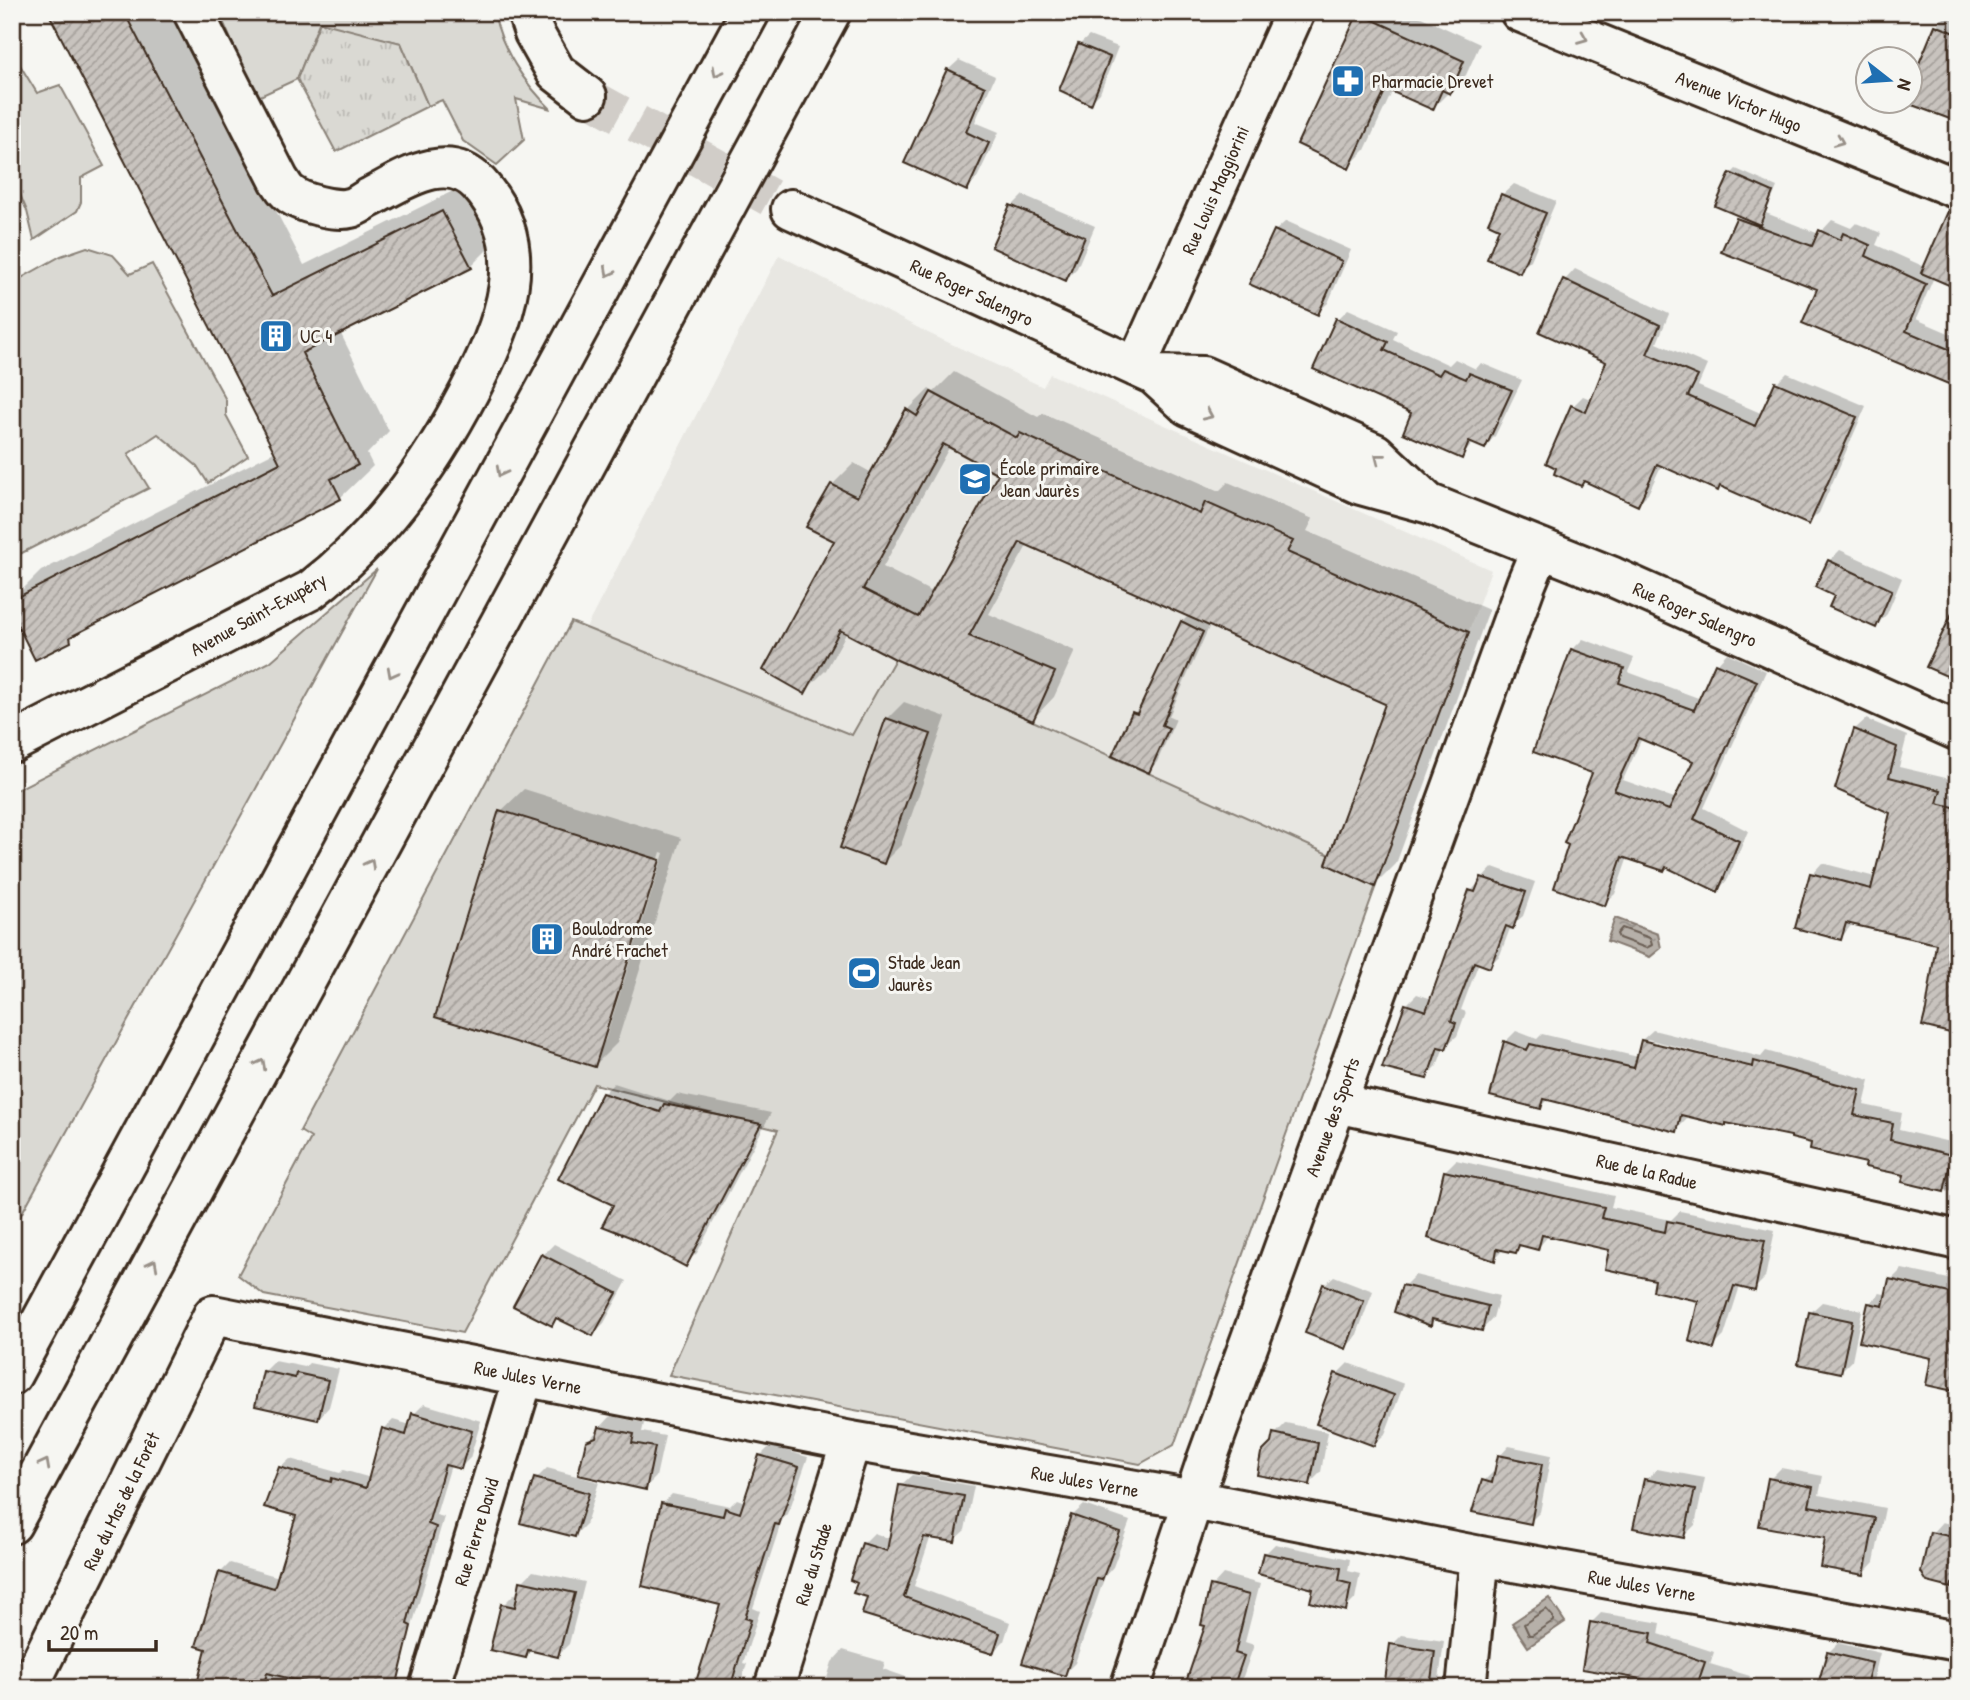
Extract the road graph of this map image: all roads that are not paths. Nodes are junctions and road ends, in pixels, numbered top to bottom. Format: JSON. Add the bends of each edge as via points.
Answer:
{"nodes":[{"id":1,"x":193,"y":12,"type":"edge"},
{"id":2,"x":527,"y":12,"type":"edge"},
{"id":3,"x":750,"y":12,"type":"edge"},
{"id":4,"x":831,"y":12,"type":"edge"},
{"id":5,"x":1295,"y":12,"type":"edge"},
{"id":6,"x":1520,"y":12,"type":"edge"},
{"id":7,"x":587,"y":96,"type":"tunnel mouth"},
{"id":8,"x":1958,"y":189,"type":"edge"},
{"id":9,"x":791,"y":209,"type":"tunnel mouth"},
{"id":10,"x":1145,"y":371,"type":"junction"},
{"id":11,"x":1541,"y":548,"type":"junction"},
{"id":12,"x":1958,"y":731,"type":"edge"},
{"id":13,"x":12,"y":743,"type":"edge"},
{"id":14,"x":1337,"y":1102,"type":"junction"},
{"id":15,"x":1958,"y":1240,"type":"edge"},
{"id":16,"x":214,"y":1315,"type":"joint"},
{"id":17,"x":12,"y":1375,"type":"edge"},
{"id":18,"x":524,"y":1376,"type":"junction"},
{"id":19,"x":851,"y":1441,"type":"junction"},
{"id":20,"x":1194,"y":1500,"type":"junction"},
{"id":21,"x":12,"y":1524,"type":"edge"},
{"id":22,"x":1480,"y":1556,"type":"junction"},
{"id":23,"x":1958,"y":1641,"type":"edge"},
{"id":24,"x":28,"y":1688,"type":"edge"},
{"id":25,"x":429,"y":1688,"type":"edge"},
{"id":26,"x":774,"y":1688,"type":"edge"},
{"id":27,"x":1130,"y":1688,"type":"edge"},
{"id":28,"x":1466,"y":1688,"type":"edge"}],
"edges":[{"from":1,"to":13,"type":"main road","name":"Avenue Saint-Exupéry","via":[[289,193],[326,207],[350,208],[422,171],[451,168],[467,173],[480,185],[506,230],[509,291],[489,352],[447,433],[398,506],[335,572],[311,590]]},
{"from":2,"to":7,"type":"main road","via":[[556,72]]},
{"from":3,"to":17,"type":"main road","one_way":true},
{"from":21,"to":4,"type":"main road","one_way":true},
{"from":5,"to":10,"type":"main road","name":"Rue Louis Maggiorini"},
{"from":6,"to":8,"type":"main road","name":"Avenue Victor Hugo","one_way":true},
{"from":9,"to":10,"type":"main road","name":"Rue Roger Salengro"},
{"from":10,"to":11,"type":"main road","name":"Rue Roger Salengro","via":[[1203,376],[1375,453],[1430,504]]},
{"from":11,"to":12,"type":"main road","name":"Rue Roger Salengro"},
{"from":11,"to":14,"type":"main road","name":"Avenue des Sports"},
{"from":14,"to":15,"type":"main road","name":"Rue de la Radue"},
{"from":14,"to":20,"type":"main road","name":"Avenue des Sports"},
{"from":16,"to":18,"type":"main road","name":"Rue Jules Verne"},
{"from":16,"to":24,"type":"main road","name":"Rue du Mas de la Forêt"},
{"from":18,"to":19,"type":"main road","name":"Rue Jules Verne"},
{"from":18,"to":25,"type":"main road","name":"Rue Pierre David"},
{"from":19,"to":20,"type":"main road","name":"Rue Jules Verne"},
{"from":19,"to":26,"type":"main road","name":"Rue du Stade"},
{"from":20,"to":22,"type":"main road","name":"Rue Jules Verne"},
{"from":20,"to":27,"type":"main road","name":"Avenue des Sports"},
{"from":22,"to":23,"type":"main road","name":"Rue Jules Verne"},
{"from":22,"to":28,"type":"main road"}]}
